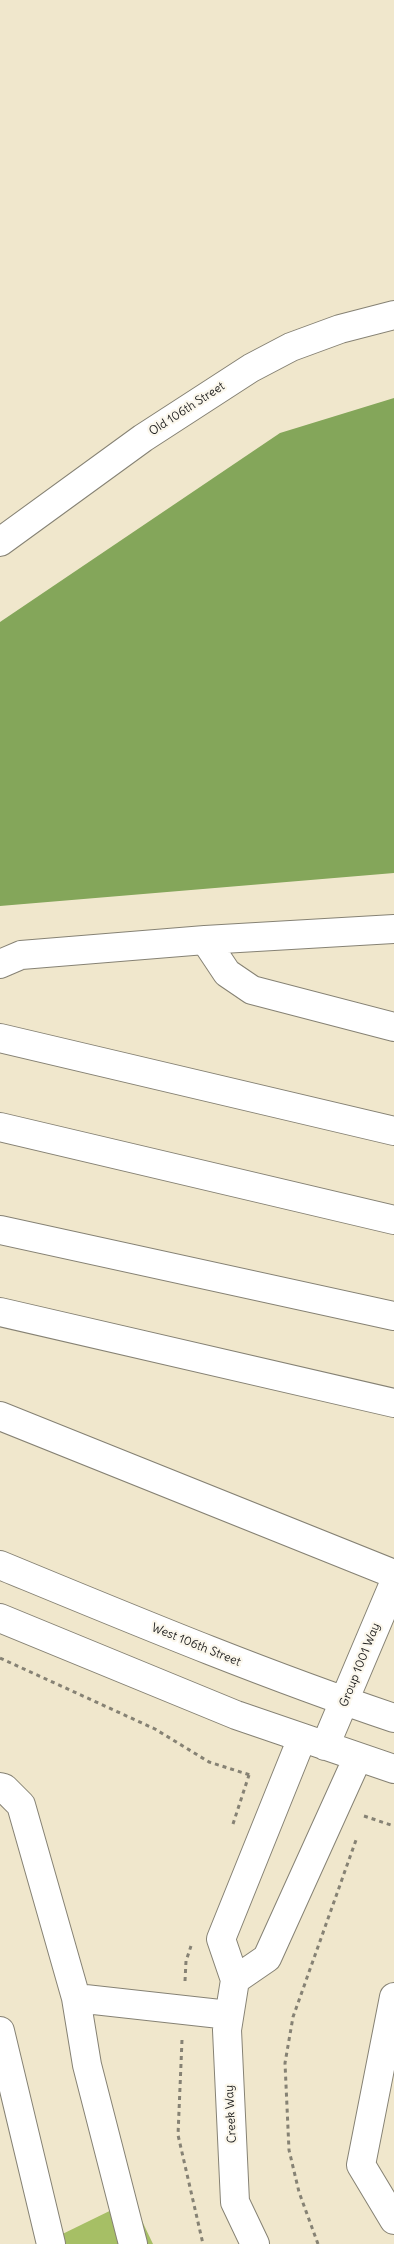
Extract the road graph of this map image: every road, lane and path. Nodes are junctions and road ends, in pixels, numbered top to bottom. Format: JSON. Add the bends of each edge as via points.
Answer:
{"nodes":[{"id":1,"x":394,"y":315,"type":"edge"},
{"id":2,"x":0,"y":542,"type":"edge"},
{"id":3,"x":394,"y":929,"type":"edge"},
{"id":4,"x":205,"y":940,"type":"junction"},
{"id":5,"x":0,"y":964,"type":"edge"},
{"id":6,"x":394,"y":1027,"type":"edge"},
{"id":7,"x":0,"y":1038,"type":"edge"},
{"id":8,"x":0,"y":1127,"type":"edge"},
{"id":9,"x":394,"y":1132,"type":"edge"},
{"id":10,"x":394,"y":1220,"type":"edge"},
{"id":11,"x":0,"y":1230,"type":"edge"},
{"id":12,"x":0,"y":1312,"type":"edge"},
{"id":13,"x":394,"y":1316,"type":"edge"},
{"id":14,"x":394,"y":1403,"type":"edge"},
{"id":15,"x":0,"y":1416,"type":"edge"},
{"id":16,"x":0,"y":1565,"type":"edge"},
{"id":17,"x":394,"y":1574,"type":"edge"},
{"id":18,"x":394,"y":1583,"type":"edge"},
{"id":19,"x":0,"y":1618,"type":"edge"},
{"id":20,"x":0,"y":1658,"type":"edge"},
{"id":21,"x":345,"y":1702,"type":"junction"},
{"id":22,"x":394,"y":1718,"type":"edge"},
{"id":23,"x":314,"y":1742,"type":"junction"},
{"id":24,"x":358,"y":1757,"type":"junction"},
{"id":25,"x":394,"y":1769,"type":"edge"},
{"id":26,"x":249,"y":1775,"type":"dead end"},
{"id":27,"x":0,"y":1788,"type":"edge"},
{"id":28,"x":361,"y":1825,"type":"dead end"},
{"id":29,"x":394,"y":1826,"type":"edge"},
{"id":30,"x":358,"y":1834,"type":"dead end"},
{"id":31,"x":235,"y":1980,"type":"junction"},
{"id":32,"x":394,"y":1997,"type":"edge"},
{"id":33,"x":76,"y":1998,"type":"junction"},
{"id":34,"x":229,"y":2015,"type":"junction"},
{"id":35,"x":0,"y":2031,"type":"edge"},
{"id":36,"x":394,"y":2218,"type":"edge"},
{"id":37,"x":51,"y":2244,"type":"edge"},
{"id":38,"x":133,"y":2244,"type":"edge"},
{"id":39,"x":255,"y":2244,"type":"edge"},
{"id":40,"x":318,"y":2244,"type":"edge"}],
"edges":[{"from":1,"to":2,"type":"street","name":"Old 106th Street","via":[[340,329],[291,347],[251,368],[143,438]]},
{"from":3,"to":4,"type":"street"},
{"from":4,"to":5,"type":"street","via":[[21,955]]},
{"from":4,"to":6,"type":"street","via":[[227,973],[252,990]]},
{"from":7,"to":9,"type":"street"},
{"from":8,"to":10,"type":"street"},
{"from":11,"to":13,"type":"street"},
{"from":12,"to":14,"type":"street"},
{"from":15,"to":17,"type":"street"},
{"from":16,"to":21,"type":"street","name":"West 106th Street","via":[[219,1656]]},
{"from":18,"to":21,"type":"street","name":"Group 1001 Way"},
{"from":19,"to":23,"type":"street","via":[[160,1685]]},
{"from":20,"to":26,"type":"path","via":[[155,1729],[209,1762]]},
{"from":21,"to":22,"type":"street","name":"West 106th Street"},
{"from":21,"to":23,"type":"street","name":"Group 1001 Way"},
{"from":23,"to":24,"type":"street"},
{"from":23,"to":31,"type":"street","name":"Creek Way","via":[[221,1939]]},
{"from":24,"to":25,"type":"street"},
{"from":24,"to":31,"type":"street","via":[[267,1958]]},
{"from":27,"to":33,"type":"street","via":[[4,1788],[21,1805]]},
{"from":28,"to":29,"type":"path","via":[[364,1816]]},
{"from":30,"to":40,"type":"path","via":[[287,2042],[285,2091],[289,2150],[299,2192]]},
{"from":31,"to":34,"type":"street","name":"Creek Way"},
{"from":32,"to":36,"type":"street","via":[[361,2164]]},
{"from":33,"to":34,"type":"street"},
{"from":33,"to":38,"type":"street","via":[[87,2065]]},
{"from":34,"to":39,"type":"street","name":"Creek Way","via":[[235,2202]]},
{"from":35,"to":37,"type":"street"}]}
